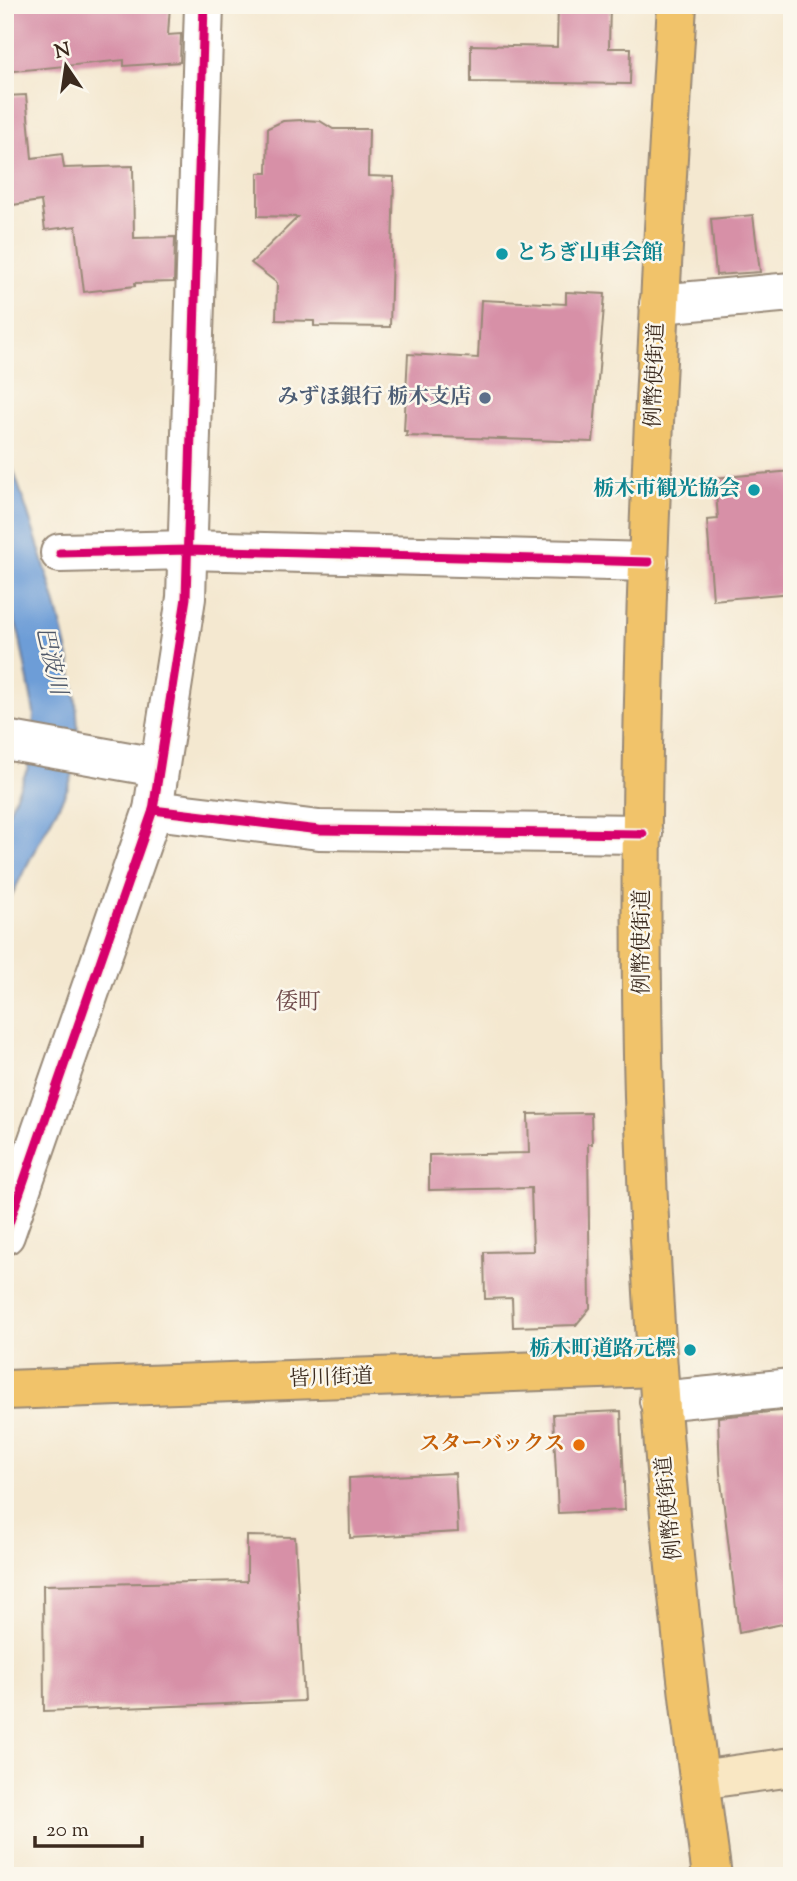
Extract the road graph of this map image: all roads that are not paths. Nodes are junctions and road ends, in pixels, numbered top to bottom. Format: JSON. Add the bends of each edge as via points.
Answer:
{"nodes":[{"id":1,"x":204,"y":5,"type":"edge"},
{"id":2,"x":677,"y":5,"type":"edge"},
{"id":3,"x":792,"y":292,"type":"edge"},
{"id":4,"x":659,"y":303,"type":"junction"},
{"id":5,"x":188,"y":550,"type":"junction"},
{"id":6,"x":60,"y":553,"type":"dead end"},
{"id":7,"x":649,"y":562,"type":"junction"},
{"id":8,"x":14,"y":741,"type":"edge"},
{"id":9,"x":157,"y":767,"type":"junction"},
{"id":10,"x":153,"y":810,"type":"junction"},
{"id":11,"x":643,"y":834,"type":"junction"},
{"id":12,"x":5,"y":1235,"type":"edge"},
{"id":13,"x":658,"y":1384,"type":"junction"},
{"id":14,"x":792,"y":1388,"type":"edge"},
{"id":15,"x":5,"y":1390,"type":"edge"},
{"id":16,"x":792,"y":1768,"type":"edge"},
{"id":17,"x":699,"y":1780,"type":"junction"},
{"id":18,"x":712,"y":1876,"type":"edge"}],
"edges":[{"from":1,"to":5,"type":"street"},
{"from":2,"to":4,"type":"main road","name":"例幣使街道"},
{"from":3,"to":4,"type":"street"},
{"from":4,"to":7,"type":"main road","name":"例幣使街道"},
{"from":5,"to":6,"type":"street"},
{"from":5,"to":7,"type":"street"},
{"from":5,"to":9,"type":"street","via":[[186,598]]},
{"from":7,"to":11,"type":"main road","name":"例幣使街道"},
{"from":8,"to":9,"type":"street"},
{"from":9,"to":10,"type":"street"},
{"from":10,"to":11,"type":"street","via":[[319,830]]},
{"from":10,"to":12,"type":"street"},
{"from":11,"to":13,"type":"main road","name":"例幣使街道","via":[[644,1087]]},
{"from":13,"to":14,"type":"street"},
{"from":13,"to":15,"type":"main road","name":"皆川街道"},
{"from":13,"to":17,"type":"main road","name":"例幣使街道"},
{"from":16,"to":17,"type":"street"},
{"from":17,"to":18,"type":"main road","name":"例幣使街道"}]}
